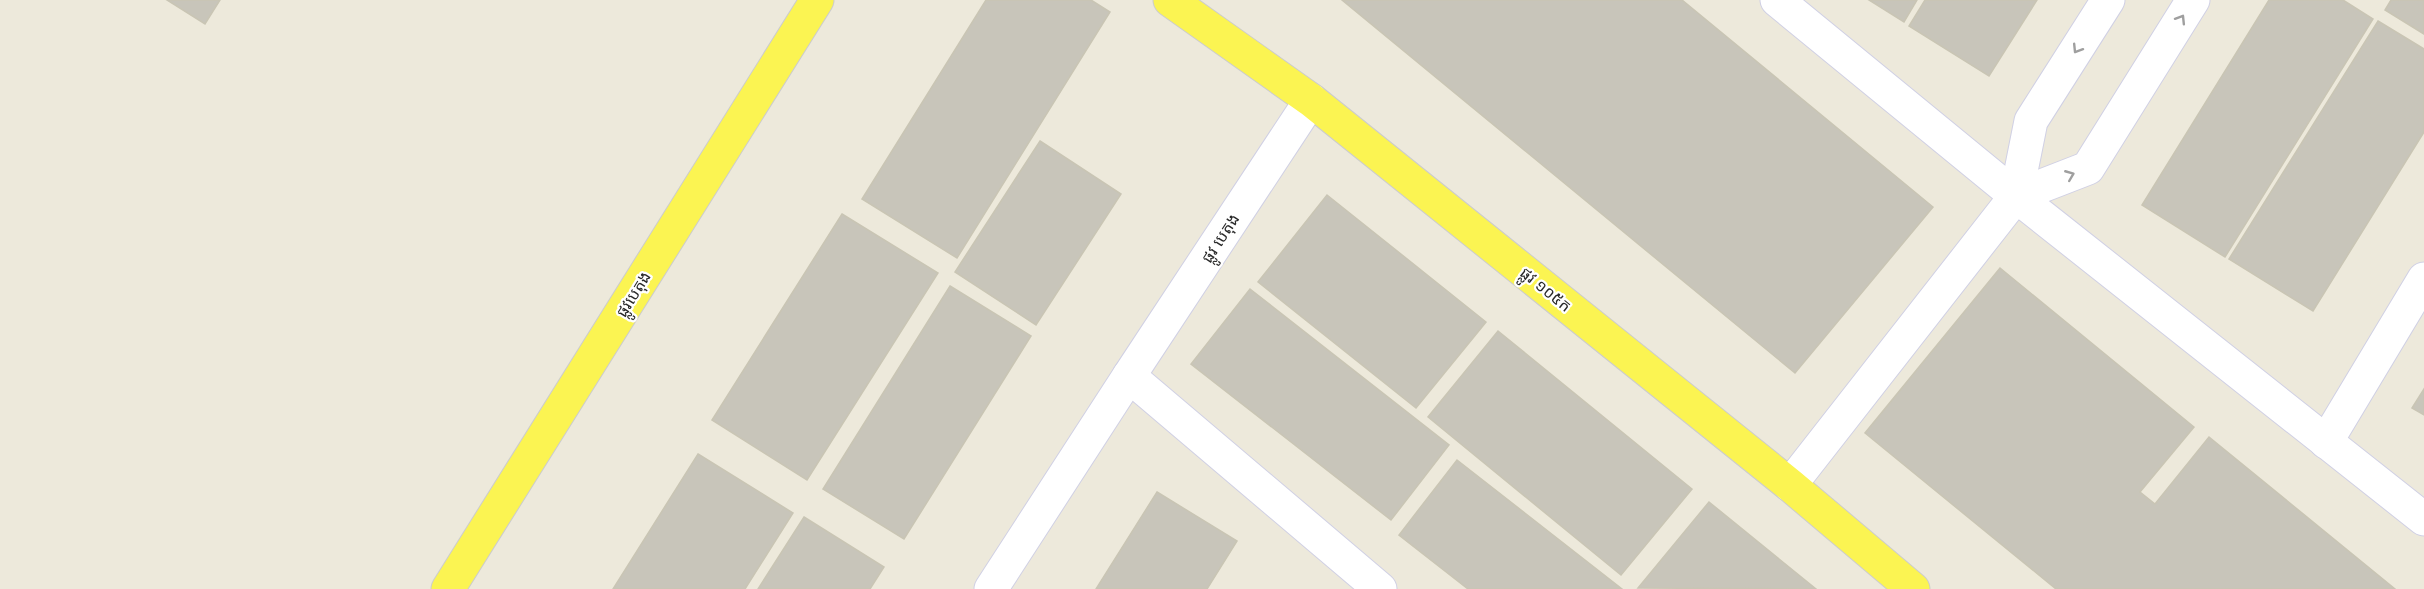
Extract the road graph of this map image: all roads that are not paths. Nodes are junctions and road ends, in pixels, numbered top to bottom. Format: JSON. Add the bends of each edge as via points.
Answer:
{"nodes":[{"id":1,"x":817,"y":0,"type":"edge"},
{"id":2,"x":1170,"y":0,"type":"edge"},
{"id":3,"x":1777,"y":0,"type":"edge"},
{"id":4,"x":2108,"y":0,"type":"edge"},
{"id":5,"x":2193,"y":0,"type":"edge"},
{"id":6,"x":1311,"y":100,"type":"junction"},
{"id":7,"x":2016,"y":196,"type":"junction"},
{"id":8,"x":2424,"y":279,"type":"edge"},
{"id":9,"x":1129,"y":376,"type":"junction"},
{"id":10,"x":2326,"y":442,"type":"junction"},
{"id":11,"x":1790,"y":484,"type":"junction"},
{"id":12,"x":2424,"y":519,"type":"edge"},
{"id":13,"x":448,"y":589,"type":"edge"},
{"id":14,"x":991,"y":589,"type":"edge"},
{"id":15,"x":1380,"y":589,"type":"edge"},
{"id":16,"x":1912,"y":589,"type":"edge"}],
"edges":[{"from":1,"to":13,"type":"main road","name":"ផ្លូវបេតុង"},
{"from":2,"to":6,"type":"main road","name":"ផ្លូវ ១០៥ក"},
{"from":3,"to":7,"type":"street"},
{"from":4,"to":7,"type":"street","one_way":true,"via":[[2031,121]]},
{"from":7,"to":5,"type":"street","one_way":true,"via":[[2088,168]]},
{"from":6,"to":9,"type":"street","name":"ផ្លូវ បេតុង"},
{"from":6,"to":11,"type":"main road","name":"ផ្លូវ ១០៥ក"},
{"from":7,"to":10,"type":"street"},
{"from":7,"to":11,"type":"street"},
{"from":8,"to":10,"type":"street"},
{"from":9,"to":14,"type":"street","name":"ផ្លូវ បេតុង"},
{"from":9,"to":15,"type":"street"},
{"from":10,"to":12,"type":"street"},
{"from":11,"to":16,"type":"main road","name":"ផ្លូវ ១០៥ក"}]}
